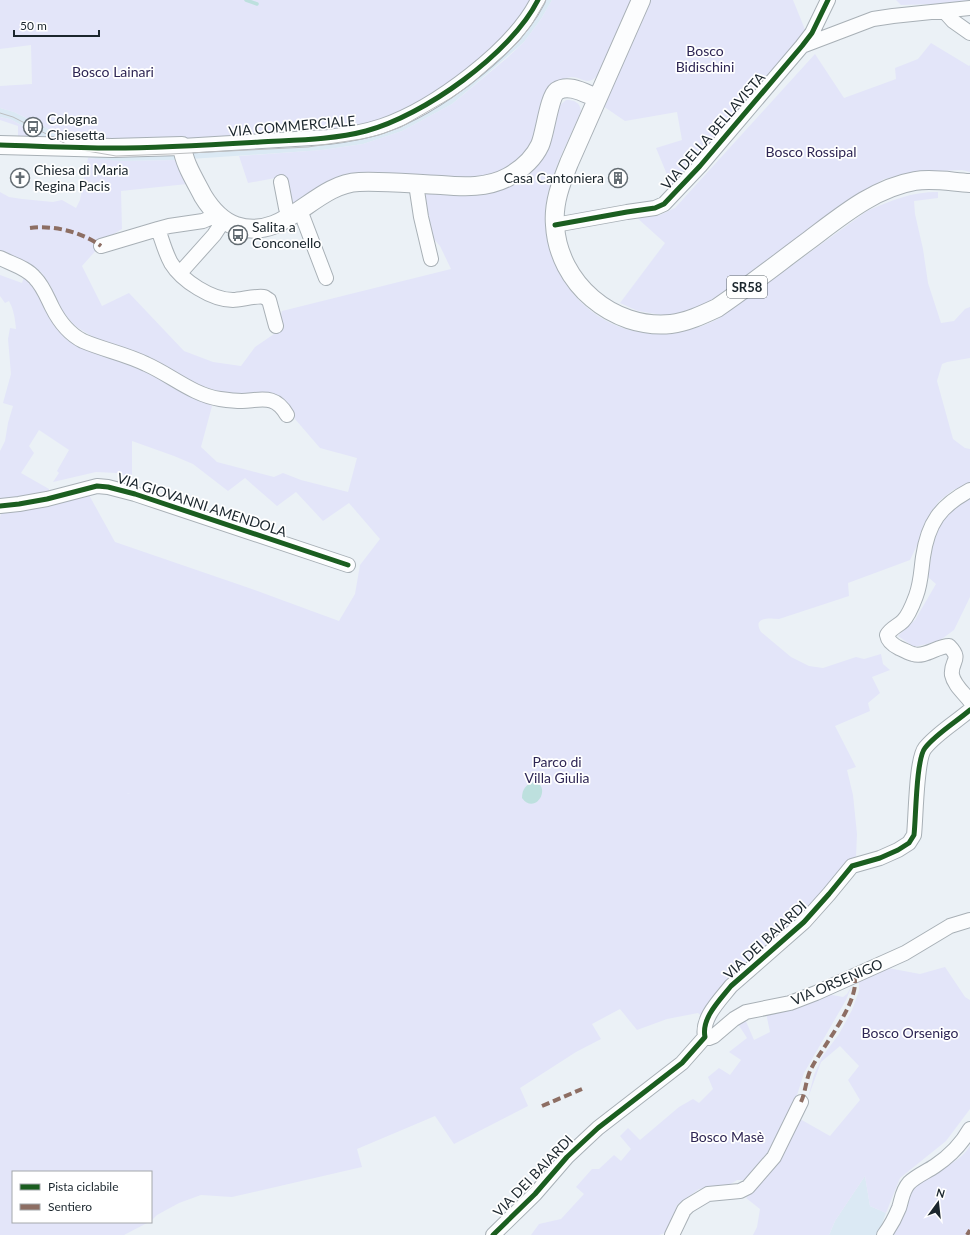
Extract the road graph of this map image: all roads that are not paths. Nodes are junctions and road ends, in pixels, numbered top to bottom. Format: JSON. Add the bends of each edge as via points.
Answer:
{"nodes":[{"id":1,"x":538,"y":0,"type":"edge"},
{"id":2,"x":641,"y":0,"type":"edge"},
{"id":3,"x":828,"y":0,"type":"edge"},
{"id":4,"x":970,"y":8,"type":"edge"},
{"id":5,"x":944,"y":11,"type":"junction"},
{"id":6,"x":970,"y":32,"type":"edge"},
{"id":7,"x":802,"y":46,"type":"junction"},
{"id":8,"x":597,"y":98,"type":"junction"},
{"id":9,"x":0,"y":145,"type":"edge"},
{"id":10,"x":182,"y":146,"type":"junction"},
{"id":11,"x":281,"y":182,"type":"dead end"},
{"id":12,"x":970,"y":183,"type":"edge"},
{"id":13,"x":416,"y":184,"type":"junction"},
{"id":14,"x":295,"y":214,"type":"junction"},
{"id":15,"x":221,"y":218,"type":"junction"},
{"id":16,"x":554,"y":225,"type":"junction"},
{"id":17,"x":158,"y":229,"type":"junction"},
{"id":18,"x":101,"y":246,"type":"dead end"},
{"id":19,"x":0,"y":258,"type":"edge"},
{"id":20,"x":430,"y":259,"type":"dead end"},
{"id":21,"x":180,"y":272,"type":"junction"},
{"id":22,"x":326,"y":278,"type":"dead end"},
{"id":23,"x":276,"y":326,"type":"dead end"},
{"id":24,"x":287,"y":415,"type":"dead end"},
{"id":25,"x":970,"y":490,"type":"edge"},
{"id":26,"x":0,"y":506,"type":"edge"},
{"id":27,"x":348,"y":565,"type":"dead end"},
{"id":28,"x":970,"y":701,"type":"edge"},
{"id":29,"x":970,"y":710,"type":"edge"},
{"id":30,"x":970,"y":920,"type":"edge"},
{"id":31,"x":705,"y":1037,"type":"junction"},
{"id":32,"x":801,"y":1102,"type":"dead end"},
{"id":33,"x":970,"y":1129,"type":"edge"},
{"id":34,"x":493,"y":1235,"type":"edge"},
{"id":35,"x":672,"y":1235,"type":"edge"},
{"id":36,"x":884,"y":1235,"type":"edge"}],
"edges":[{"from":1,"to":10,"type":"street","name":"VIA COMMERCIALE","via":[[518,31],[496,53],[449,90],[405,117],[382,126],[328,137]]},
{"from":2,"to":8,"type":"main road","number":"SR58"},
{"from":3,"to":7,"type":"street","name":"VIA DELLA BELLAVISTA"},
{"from":4,"to":5,"type":"street"},
{"from":5,"to":6,"type":"street","via":[[953,21]]},
{"from":5,"to":7,"type":"street","via":[[873,19]]},
{"from":7,"to":16,"type":"street","name":"VIA DELLA BELLAVISTA","via":[[700,166],[664,204],[655,208]]},
{"from":8,"to":13,"type":"main road","via":[[574,89],[566,88],[557,92],[553,97],[536,154],[507,178],[479,186]]},
{"from":8,"to":16,"type":"main road","number":"SR58","via":[[560,185]]},
{"from":9,"to":10,"type":"main road","name":"VIA COMMERCIALE","via":[[112,148]]},
{"from":10,"to":15,"type":"main road","via":[[188,167],[208,204]]},
{"from":11,"to":14,"type":"street","via":[[286,208]]},
{"from":12,"to":16,"type":"main road","number":"SR58","via":[[915,181],[865,200],[717,308],[698,317],[672,324],[634,321],[617,315],[588,296],[567,268]]},
{"from":13,"to":14,"type":"main road","via":[[351,183],[336,188]]},
{"from":13,"to":20,"type":"street"},
{"from":14,"to":15,"type":"main road","via":[[272,226],[257,229],[241,227]]},
{"from":14,"to":22,"type":"street"},
{"from":15,"to":17,"type":"street"},
{"from":15,"to":21,"type":"street","via":[[214,235]]},
{"from":17,"to":18,"type":"street"},
{"from":17,"to":21,"type":"street","via":[[165,251]]},
{"from":19,"to":24,"type":"street","via":[[34,276],[62,324],[75,337],[144,363],[205,395],[241,401],[273,401]]},
{"from":21,"to":23,"type":"street","via":[[196,286],[217,297],[235,300],[263,296],[269,300]]},
{"from":25,"to":28,"type":"street","via":[[950,501],[936,519],[924,549],[916,597],[903,621],[887,635],[894,645],[914,655],[949,646],[954,651],[956,659],[952,674],[956,684]]},
{"from":26,"to":27,"type":"street","name":"VIA GIOVANNI AMENDOLA","via":[[47,499],[97,486],[108,487]]},
{"from":29,"to":31,"type":"street","name":"VIA DEI BAIARDI","via":[[924,749],[919,770],[914,836],[910,844],[880,858],[852,866],[804,922],[731,986],[705,1023]]},
{"from":30,"to":31,"type":"street","name":"VIA ORSENIGO","via":[[950,926],[905,953],[816,993],[790,1003],[746,1012],[714,1036]]},
{"from":31,"to":34,"type":"street","name":"VIA DEI BAIARDI","via":[[682,1064],[583,1142]]},
{"from":32,"to":35,"type":"street","via":[[774,1157],[748,1187],[740,1191],[708,1194],[688,1206]]},
{"from":33,"to":36,"type":"street","via":[[954,1151],[918,1175],[903,1191],[900,1207]]}]}
